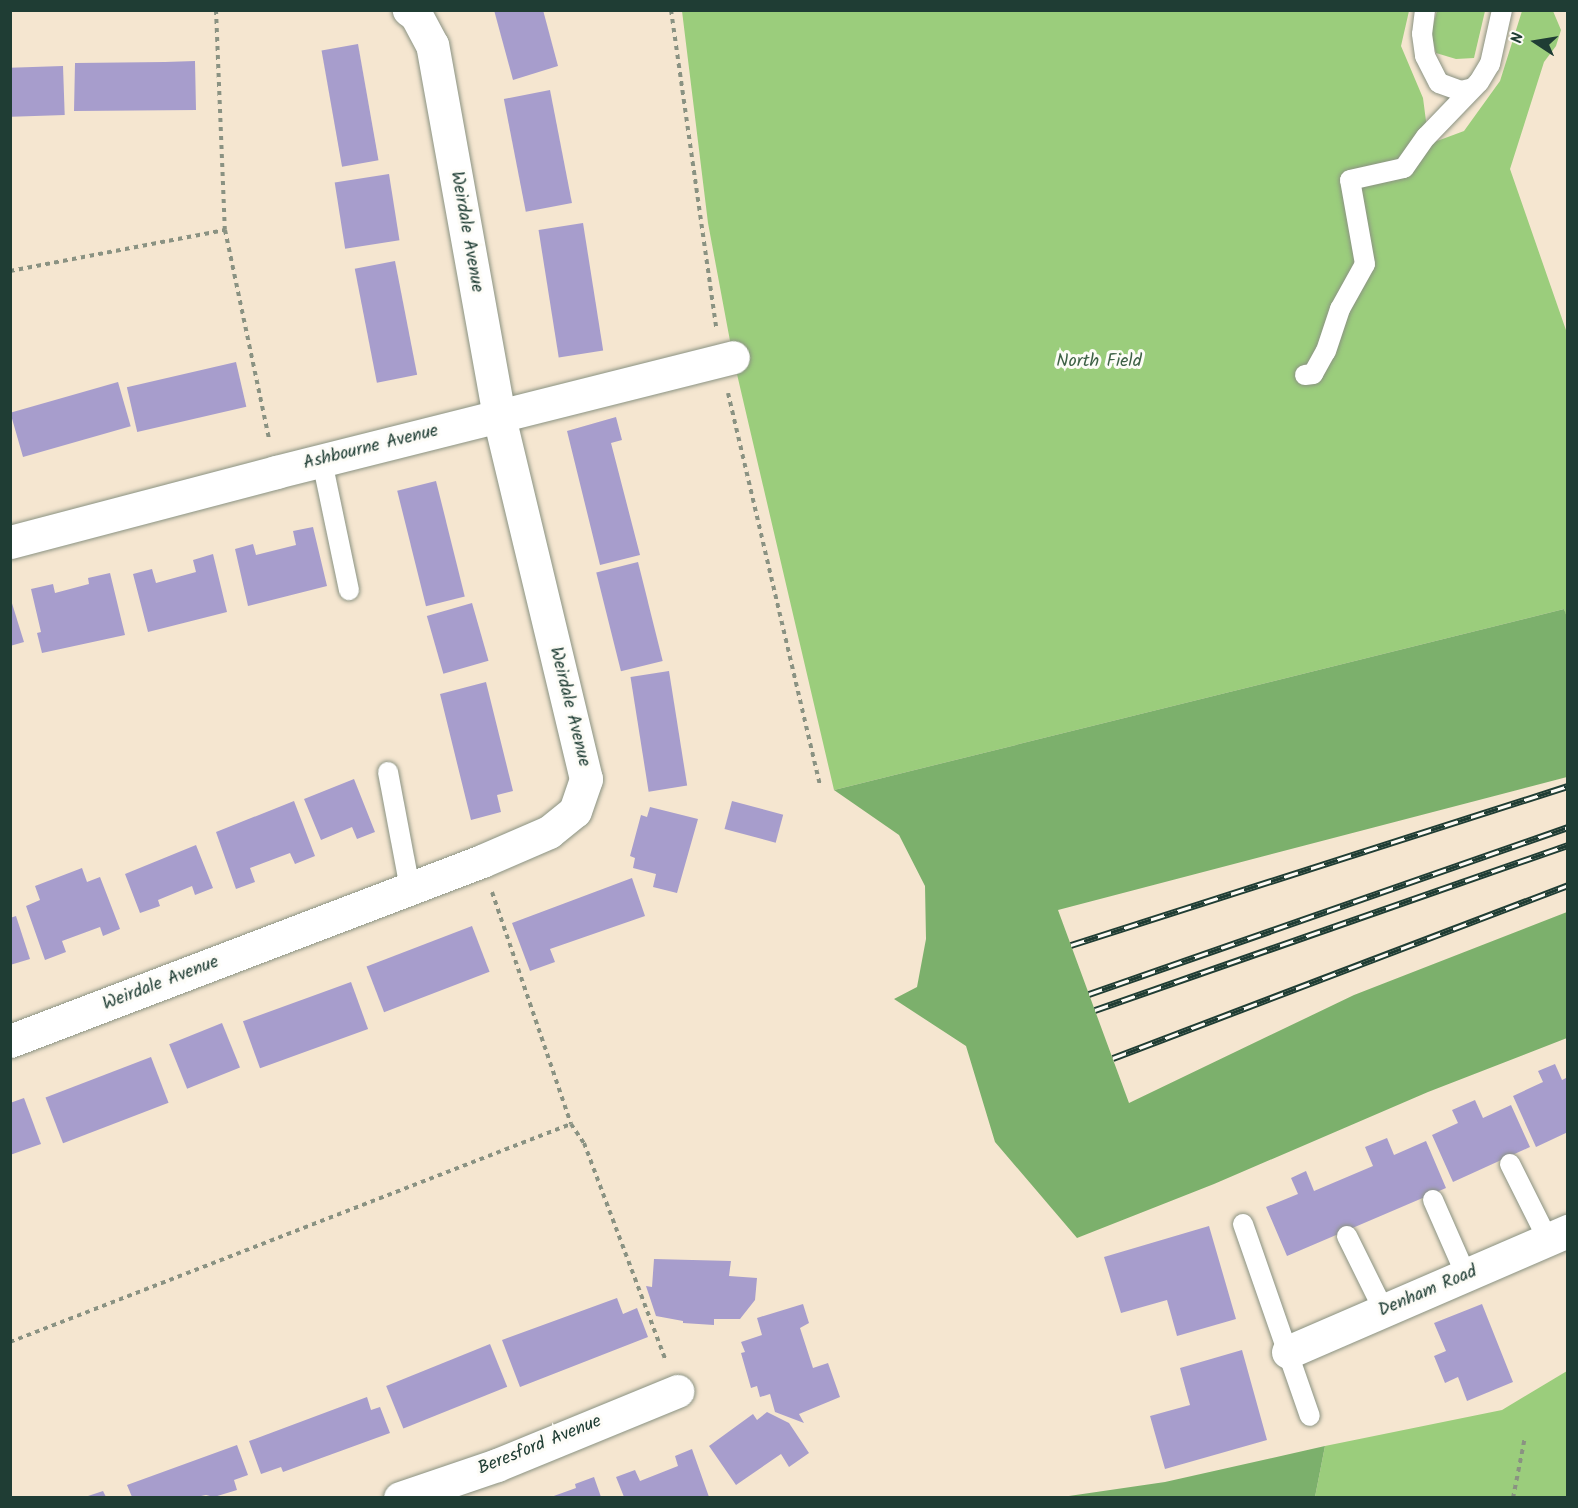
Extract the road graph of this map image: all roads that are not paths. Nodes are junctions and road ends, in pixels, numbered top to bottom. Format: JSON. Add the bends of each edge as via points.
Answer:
{"nodes":[{"id":1,"x":409,"y":10,"type":"edge"},
{"id":2,"x":1425,"y":10,"type":"edge"},
{"id":3,"x":1502,"y":10,"type":"edge"},
{"id":4,"x":1473,"y":88,"type":"junction"},
{"id":5,"x":727,"y":359,"type":"road end"},
{"id":6,"x":1305,"y":375,"type":"dead end"},
{"id":7,"x":499,"y":416,"type":"junction"},
{"id":8,"x":322,"y":461,"type":"junction"},
{"id":9,"x":10,"y":542,"type":"edge"},
{"id":10,"x":349,"y":590,"type":"dead end"},
{"id":11,"x":388,"y":772,"type":"dead end"},
{"id":12,"x":410,"y":888,"type":"junction"},
{"id":13,"x":10,"y":1041,"type":"edge"},
{"id":14,"x":1510,"y":1164,"type":"dead end"},
{"id":15,"x":1433,"y":1200,"type":"dead end"},
{"id":16,"x":1243,"y":1224,"type":"dead end"},
{"id":17,"x":1347,"y":1236,"type":"dead end"},
{"id":18,"x":1558,"y":1236,"type":"edge"},
{"id":19,"x":1466,"y":1275,"type":"junction"},
{"id":20,"x":1384,"y":1311,"type":"junction"},
{"id":21,"x":1288,"y":1352,"type":"junction"},
{"id":22,"x":677,"y":1390,"type":"road end"},
{"id":23,"x":1310,"y":1416,"type":"dead end"},
{"id":24,"x":400,"y":1497,"type":"edge"}],
"edges":[{"from":1,"to":7,"type":"street","name":"Weirdale Avenue","via":[[416,15],[432,45]]},
{"from":2,"to":4,"type":"lane","via":[[1425,56],[1439,83],[1461,91]]},
{"from":3,"to":4,"type":"lane","via":[[1490,64]]},
{"from":4,"to":6,"type":"lane","via":[[1426,137],[1404,168],[1350,180],[1365,264],[1340,309],[1326,351],[1313,374]]},
{"from":5,"to":7,"type":"street","name":"Ashbourne Avenue"},
{"from":7,"to":8,"type":"street","name":"Ashbourne Avenue"},
{"from":7,"to":12,"type":"street","name":"Weirdale Avenue","via":[[586,779],[574,811],[549,832]]},
{"from":8,"to":9,"type":"street","name":"Ashbourne Avenue"},
{"from":8,"to":10,"type":"lane"},
{"from":11,"to":12,"type":"lane"},
{"from":12,"to":13,"type":"street","name":"Weirdale Avenue"},
{"from":14,"to":18,"type":"lane"},
{"from":15,"to":19,"type":"lane"},
{"from":16,"to":21,"type":"lane"},
{"from":17,"to":20,"type":"lane"},
{"from":18,"to":19,"type":"street","name":"Denham Road"},
{"from":19,"to":20,"type":"street","name":"Denham Road"},
{"from":20,"to":21,"type":"street","name":"Denham Road"},
{"from":21,"to":23,"type":"lane"},
{"from":22,"to":24,"type":"street","name":"Beresford Avenue","via":[[497,1465]]}]}
